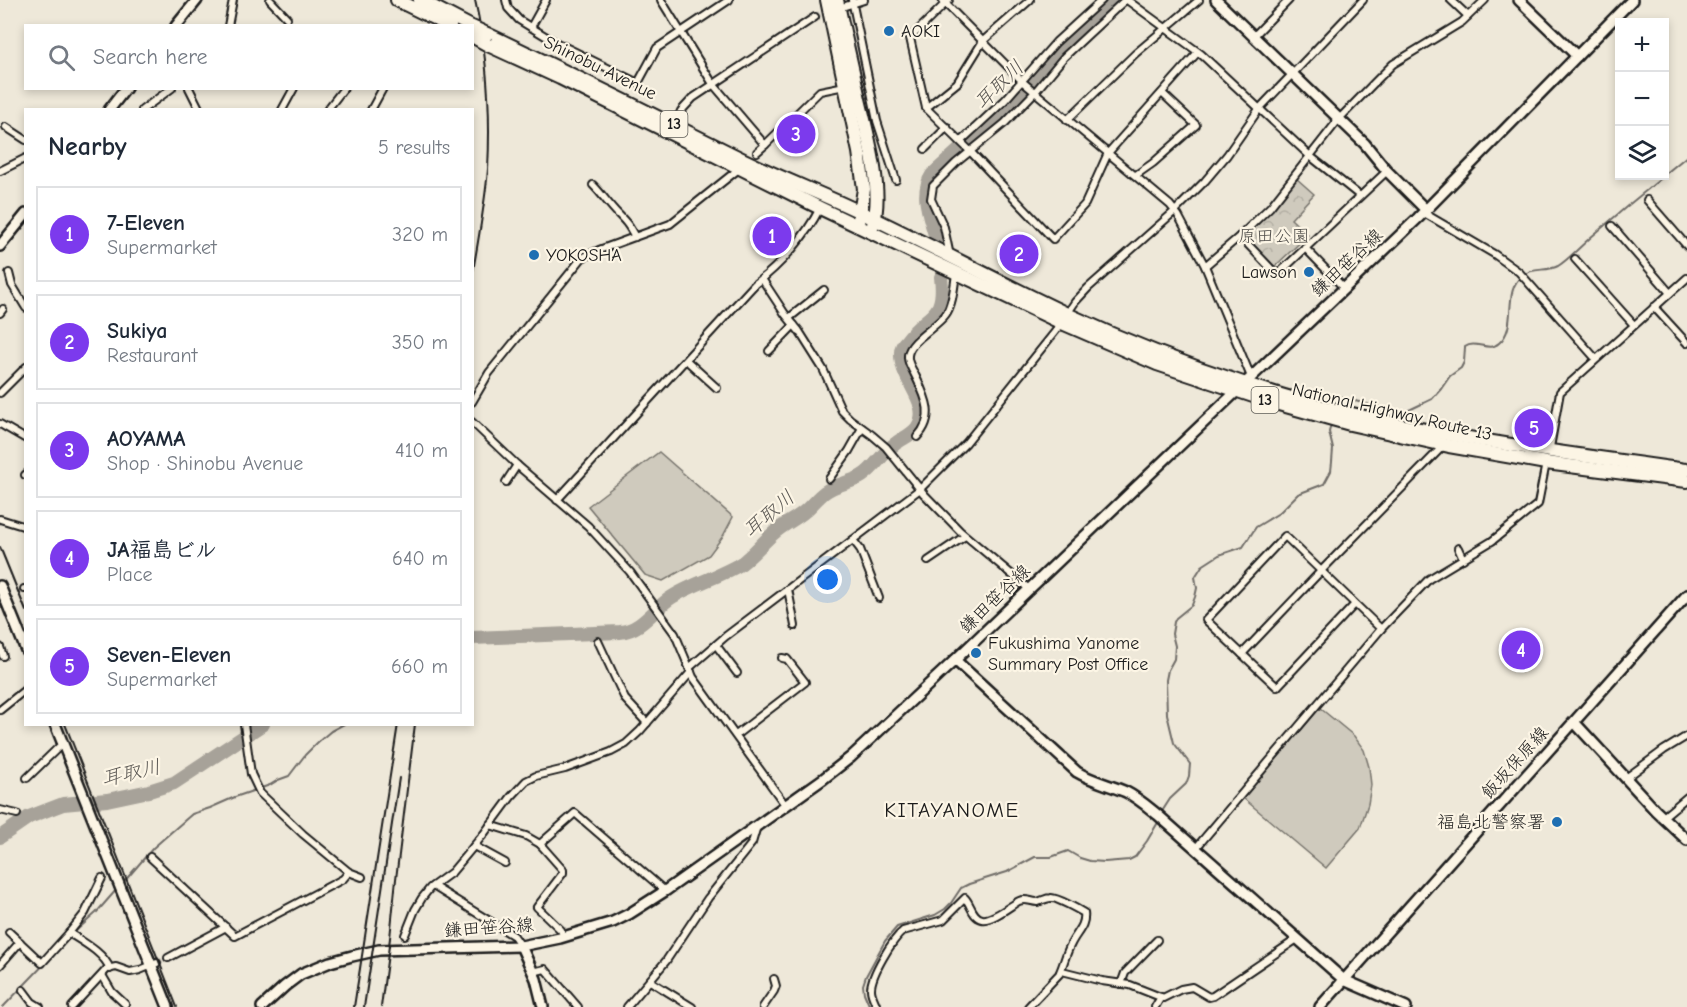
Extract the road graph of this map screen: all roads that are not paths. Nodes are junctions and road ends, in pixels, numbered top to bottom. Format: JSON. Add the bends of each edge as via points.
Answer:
{"nodes":[{"id":1,"x":197,"y":0,"type":"edge"},
{"id":2,"x":233,"y":0,"type":"edge"},
{"id":3,"x":270,"y":0,"type":"edge"},
{"id":4,"x":397,"y":0,"type":"edge"},
{"id":5,"x":420,"y":0,"type":"edge"},
{"id":6,"x":506,"y":0,"type":"edge"},
{"id":7,"x":546,"y":0,"type":"edge"},
{"id":8,"x":662,"y":0,"type":"edge"},
{"id":9,"x":729,"y":0,"type":"edge"},
{"id":10,"x":827,"y":0,"type":"edge"},
{"id":11,"x":864,"y":0,"type":"edge"},
{"id":12,"x":1030,"y":0,"type":"edge"},
{"id":13,"x":1102,"y":0,"type":"edge"},
{"id":14,"x":1126,"y":0,"type":"edge"},
{"id":15,"x":1199,"y":0,"type":"edge"},
{"id":16,"x":1216,"y":0,"type":"edge"},
{"id":17,"x":1289,"y":0,"type":"edge"},
{"id":18,"x":1363,"y":0,"type":"edge"},
{"id":19,"x":1451,"y":0,"type":"edge"},
{"id":20,"x":1485,"y":0,"type":"edge"},
{"id":21,"x":1519,"y":0,"type":"edge"},
{"id":22,"x":1632,"y":0,"type":"edge"},
{"id":23,"x":946,"y":1,"type":"edge"},
{"id":24,"x":853,"y":2,"type":"edge"},
{"id":25,"x":838,"y":4,"type":"edge"},
{"id":26,"x":1468,"y":16,"type":"junction"},
{"id":27,"x":815,"y":17,"type":"tunnel mouth"},
{"id":28,"x":287,"y":18,"type":"dead end"},
{"id":29,"x":178,"y":24,"type":"edge"},
{"id":30,"x":228,"y":24,"type":"edge"},
{"id":31,"x":446,"y":24,"type":"edge"},
{"id":32,"x":467,"y":24,"type":"edge"},
{"id":33,"x":531,"y":27,"type":"junction"},
{"id":34,"x":474,"y":29,"type":"edge"},
{"id":35,"x":1166,"y":29,"type":"junction"},
{"id":36,"x":681,"y":32,"type":"junction"},
{"id":37,"x":474,"y":36,"type":"edge"},
{"id":38,"x":1254,"y":36,"type":"junction"},
{"id":39,"x":487,"y":39,"type":"junction"},
{"id":40,"x":983,"y":41,"type":"junction"},
{"id":41,"x":1198,"y":52,"type":"junction"},
{"id":42,"x":1577,"y":56,"type":"junction"},
{"id":43,"x":1293,"y":73,"type":"junction"},
{"id":44,"x":1023,"y":82,"type":"junction"},
{"id":45,"x":713,"y":84,"type":"junction"},
{"id":46,"x":845,"y":86,"type":"junction"},
{"id":47,"x":124,"y":90,"type":"edge"},
{"id":48,"x":169,"y":90,"type":"edge"},
{"id":49,"x":190,"y":90,"type":"edge"},
{"id":50,"x":293,"y":90,"type":"edge"},
{"id":51,"x":342,"y":90,"type":"edge"},
{"id":52,"x":382,"y":90,"type":"edge"},
{"id":53,"x":1034,"y":91,"type":"junction"},
{"id":54,"x":1161,"y":93,"type":"junction"},
{"id":55,"x":111,"y":108,"type":"edge"},
{"id":56,"x":145,"y":108,"type":"edge"},
{"id":57,"x":199,"y":108,"type":"edge"},
{"id":58,"x":283,"y":108,"type":"edge"},
{"id":59,"x":329,"y":108,"type":"edge"},
{"id":60,"x":372,"y":108,"type":"edge"},
{"id":61,"x":927,"y":108,"type":"junction"},
{"id":62,"x":1259,"y":109,"type":"junction"},
{"id":63,"x":1339,"y":118,"type":"junction"},
{"id":64,"x":1067,"y":120,"type":"junction"},
{"id":65,"x":871,"y":122,"type":"junction"},
{"id":66,"x":6,"y":127,"type":"dead end"},
{"id":67,"x":947,"y":127,"type":"junction"},
{"id":68,"x":673,"y":129,"type":"junction"},
{"id":69,"x":24,"y":139,"type":"edge"},
{"id":70,"x":962,"y":142,"type":"junction"},
{"id":71,"x":765,"y":146,"type":"junction"},
{"id":72,"x":925,"y":149,"type":"dead end"},
{"id":73,"x":970,"y":150,"type":"junction"},
{"id":74,"x":757,"y":152,"type":"dead end"},
{"id":75,"x":1108,"y":153,"type":"junction"},
{"id":76,"x":1310,"y":156,"type":"junction"},
{"id":77,"x":24,"y":159,"type":"edge"},
{"id":78,"x":740,"y":168,"type":"junction"},
{"id":79,"x":0,"y":171,"type":"edge"},
{"id":80,"x":1387,"y":171,"type":"junction"},
{"id":81,"x":1136,"y":175,"type":"junction"},
{"id":82,"x":896,"y":180,"type":"dead end"},
{"id":83,"x":593,"y":184,"type":"dead end"},
{"id":84,"x":1360,"y":196,"type":"junction"},
{"id":85,"x":1647,"y":200,"type":"dead end"},
{"id":86,"x":819,"y":208,"type":"junction"},
{"id":87,"x":1175,"y":211,"type":"junction"},
{"id":88,"x":1425,"y":211,"type":"junction"},
{"id":89,"x":861,"y":212,"type":"junction"},
{"id":90,"x":24,"y":216,"type":"edge"},
{"id":91,"x":875,"y":219,"type":"junction"},
{"id":92,"x":857,"y":226,"type":"junction"},
{"id":93,"x":1612,"y":226,"type":"dead end"},
{"id":94,"x":871,"y":232,"type":"junction"},
{"id":95,"x":1240,"y":236,"type":"junction"},
{"id":96,"x":635,"y":237,"type":"junction"},
{"id":97,"x":0,"y":246,"type":"edge"},
{"id":98,"x":1687,"y":246,"type":"edge"},
{"id":99,"x":1305,"y":248,"type":"junction"},
{"id":100,"x":950,"y":256,"type":"junction"},
{"id":101,"x":1575,"y":260,"type":"dead end"},
{"id":102,"x":1206,"y":266,"type":"junction"},
{"id":103,"x":9,"y":273,"type":"dead end"},
{"id":104,"x":957,"y":273,"type":"junction"},
{"id":105,"x":1687,"y":278,"type":"edge"},
{"id":106,"x":762,"y":279,"type":"junction"},
{"id":107,"x":1344,"y":288,"type":"junction"},
{"id":108,"x":824,"y":291,"type":"dead end"},
{"id":109,"x":1670,"y":293,"type":"junction"},
{"id":110,"x":24,"y":305,"type":"edge"},
{"id":111,"x":1654,"y":307,"type":"junction"},
{"id":112,"x":789,"y":318,"type":"junction"},
{"id":113,"x":1065,"y":319,"type":"junction"},
{"id":114,"x":794,"y":325,"type":"junction"},
{"id":115,"x":1634,"y":325,"type":"junction"},
{"id":116,"x":1687,"y":343,"type":"edge"},
{"id":117,"x":769,"y":351,"type":"dead end"},
{"id":118,"x":1596,"y":359,"type":"junction"},
{"id":119,"x":686,"y":360,"type":"junction"},
{"id":120,"x":24,"y":368,"type":"edge"},
{"id":121,"x":18,"y":374,"type":"junction"},
{"id":122,"x":24,"y":378,"type":"edge"},
{"id":123,"x":1244,"y":384,"type":"junction"},
{"id":124,"x":717,"y":388,"type":"dead end"},
{"id":125,"x":1,"y":389,"type":"edge"},
{"id":126,"x":474,"y":398,"type":"edge"},
{"id":127,"x":0,"y":424,"type":"edge"},
{"id":128,"x":474,"y":424,"type":"edge"},
{"id":129,"x":862,"y":428,"type":"junction"},
{"id":130,"x":917,"y":437,"type":"dead end"},
{"id":131,"x":24,"y":438,"type":"edge"},
{"id":132,"x":1444,"y":445,"type":"junction"},
{"id":133,"x":1548,"y":457,"type":"junction"},
{"id":134,"x":516,"y":464,"type":"junction"},
{"id":135,"x":1687,"y":470,"type":"edge"},
{"id":136,"x":829,"y":479,"type":"dead end"},
{"id":137,"x":1687,"y":481,"type":"edge"},
{"id":138,"x":506,"y":482,"type":"dead end"},
{"id":139,"x":920,"y":489,"type":"junction"},
{"id":140,"x":557,"y":500,"type":"junction"},
{"id":141,"x":0,"y":519,"type":"edge"},
{"id":142,"x":24,"y":526,"type":"edge"},
{"id":143,"x":965,"y":536,"type":"junction"},
{"id":144,"x":853,"y":540,"type":"junction"},
{"id":145,"x":1458,"y":548,"type":"dead end"},
{"id":146,"x":1463,"y":559,"type":"junction"},
{"id":147,"x":928,"y":561,"type":"dead end"},
{"id":148,"x":1321,"y":571,"type":"junction"},
{"id":149,"x":0,"y":586,"type":"edge"},
{"id":150,"x":1029,"y":588,"type":"junction"},
{"id":151,"x":788,"y":590,"type":"junction"},
{"id":152,"x":1687,"y":595,"type":"edge"},
{"id":153,"x":879,"y":598,"type":"dead end"},
{"id":154,"x":1355,"y":604,"type":"junction"},
{"id":155,"x":795,"y":626,"type":"dead end"},
{"id":156,"x":1381,"y":629,"type":"junction"},
{"id":157,"x":598,"y":641,"type":"dead end"},
{"id":158,"x":24,"y":645,"type":"edge"},
{"id":159,"x":716,"y":645,"type":"junction"},
{"id":160,"x":0,"y":646,"type":"edge"},
{"id":161,"x":1242,"y":654,"type":"junction"},
{"id":162,"x":3,"y":656,"type":"dead end"},
{"id":163,"x":782,"y":658,"type":"dead end"},
{"id":164,"x":955,"y":660,"type":"junction"},
{"id":165,"x":690,"y":670,"type":"junction"},
{"id":166,"x":737,"y":673,"type":"dead end"},
{"id":167,"x":24,"y":691,"type":"edge"},
{"id":168,"x":0,"y":710,"type":"edge"},
{"id":169,"x":647,"y":723,"type":"junction"},
{"id":170,"x":1575,"y":723,"type":"junction"},
{"id":171,"x":56,"y":726,"type":"edge"},
{"id":172,"x":244,"y":726,"type":"edge"},
{"id":173,"x":736,"y":735,"type":"junction"},
{"id":174,"x":1687,"y":736,"type":"edge"},
{"id":175,"x":62,"y":744,"type":"junction"},
{"id":176,"x":27,"y":778,"type":"dead end"},
{"id":177,"x":1626,"y":778,"type":"junction"},
{"id":178,"x":1687,"y":797,"type":"edge"},
{"id":179,"x":786,"y":806,"type":"junction"},
{"id":180,"x":0,"y":810,"type":"edge"},
{"id":181,"x":17,"y":814,"type":"dead end"},
{"id":182,"x":1663,"y":818,"type":"junction"},
{"id":183,"x":490,"y":825,"type":"junction"},
{"id":184,"x":758,"y":826,"type":"junction"},
{"id":185,"x":1687,"y":840,"type":"edge"},
{"id":186,"x":540,"y":844,"type":"junction"},
{"id":187,"x":474,"y":846,"type":"junction"},
{"id":188,"x":1196,"y":848,"type":"junction"},
{"id":189,"x":150,"y":857,"type":"dead end"},
{"id":190,"x":505,"y":863,"type":"dead end"},
{"id":191,"x":349,"y":872,"type":"junction"},
{"id":192,"x":362,"y":877,"type":"dead end"},
{"id":193,"x":102,"y":878,"type":"dead end"},
{"id":194,"x":433,"y":886,"type":"junction"},
{"id":195,"x":664,"y":891,"type":"junction"},
{"id":196,"x":226,"y":927,"type":"junction"},
{"id":197,"x":9,"y":932,"type":"dead end"},
{"id":198,"x":71,"y":935,"type":"junction"},
{"id":199,"x":405,"y":935,"type":"dead end"},
{"id":200,"x":564,"y":937,"type":"junction"},
{"id":201,"x":1297,"y":939,"type":"junction"},
{"id":202,"x":1157,"y":940,"type":"dead end"},
{"id":203,"x":20,"y":942,"type":"junction"},
{"id":204,"x":521,"y":946,"type":"junction"},
{"id":205,"x":168,"y":958,"type":"tunnel mouth"},
{"id":206,"x":0,"y":965,"type":"edge"},
{"id":207,"x":154,"y":965,"type":"junction"},
{"id":208,"x":110,"y":969,"type":"junction"},
{"id":209,"x":533,"y":972,"type":"junction"},
{"id":210,"x":1060,"y":972,"type":"junction"},
{"id":211,"x":102,"y":975,"type":"junction"},
{"id":212,"x":774,"y":979,"type":"dead end"},
{"id":213,"x":1344,"y":980,"type":"junction"},
{"id":214,"x":650,"y":981,"type":"junction"},
{"id":215,"x":1121,"y":984,"type":"junction"},
{"id":216,"x":23,"y":990,"type":"dead end"},
{"id":217,"x":1161,"y":998,"type":"junction"},
{"id":218,"x":125,"y":1004,"type":"dead end"},
{"id":219,"x":40,"y":1007,"type":"edge"},
{"id":220,"x":73,"y":1007,"type":"edge"},
{"id":221,"x":168,"y":1007,"type":"edge"},
{"id":222,"x":262,"y":1007,"type":"edge"},
{"id":223,"x":543,"y":1007,"type":"edge"},
{"id":224,"x":578,"y":1007,"type":"edge"},
{"id":225,"x":627,"y":1007,"type":"edge"},
{"id":226,"x":692,"y":1007,"type":"edge"},
{"id":227,"x":763,"y":1007,"type":"edge"},
{"id":228,"x":877,"y":1007,"type":"edge"},
{"id":229,"x":1028,"y":1007,"type":"edge"},
{"id":230,"x":1155,"y":1007,"type":"edge"},
{"id":231,"x":1320,"y":1007,"type":"edge"},
{"id":232,"x":1406,"y":1007,"type":"edge"}],
"edges":[{"from":1,"to":29,"type":"street"},
{"from":2,"to":30,"type":"street"},
{"from":3,"to":28,"type":"street"},
{"from":4,"to":31,"type":"highway"},
{"from":5,"to":32,"type":"highway","name":"Shinobu Avenue","number":"13"},
{"from":6,"to":33,"type":"street","via":[[508,9]]},
{"from":7,"to":33,"type":"street"},
{"from":8,"to":36,"type":"street"},
{"from":9,"to":36,"type":"street"},
{"from":10,"to":46,"type":"highway"},
{"from":11,"to":24,"type":"street"},
{"from":12,"to":40,"type":"street"},
{"from":13,"to":44,"type":"street","via":[[1056,42]]},
{"from":14,"to":35,"type":"street"},
{"from":14,"to":53,"type":"street","via":[[1064,57]]},
{"from":15,"to":35,"type":"street"},
{"from":16,"to":38,"type":"street"},
{"from":17,"to":38,"type":"street"},
{"from":18,"to":43,"type":"street"},
{"from":19,"to":26,"type":"street"},
{"from":20,"to":26,"type":"street"},
{"from":21,"to":42,"type":"street"},
{"from":22,"to":42,"type":"street","name":"鎌田笹谷線"},
{"from":23,"to":40,"type":"street"},
{"from":23,"to":61,"type":"street","via":[[910,38]]},
{"from":24,"to":25,"type":"street"},
{"from":24,"to":65,"type":"street"},
{"from":25,"to":65,"type":"highway"},
{"from":26,"to":63,"type":"street","via":[[1394,64]]},
{"from":27,"to":45,"type":"street"},
{"from":33,"to":36,"type":"street","via":[[638,83],[657,48]]},
{"from":34,"to":39,"type":"highway","name":"Shinobu Avenue","number":"13","bridge":true},
{"from":35,"to":41,"type":"street"},
{"from":35,"to":64,"type":"street","via":[[1136,52]]},
{"from":36,"to":45,"type":"street"},
{"from":37,"to":39,"type":"highway","name":"Shinobu Avenue","number":"13","bridge":true},
{"from":38,"to":43,"type":"street"},
{"from":39,"to":68,"type":"highway","name":"Shinobu Avenue","number":"13"},
{"from":40,"to":44,"type":"street"},
{"from":40,"to":61,"type":"street","via":[[957,83]]},
{"from":41,"to":54,"type":"street"},
{"from":41,"to":62,"type":"street"},
{"from":42,"to":88,"type":"street","name":"鎌田笹谷線"},
{"from":43,"to":62,"type":"street"},
{"from":43,"to":63,"type":"street"},
{"from":44,"to":53,"type":"street"},
{"from":44,"to":70,"type":"street"},
{"from":45,"to":68,"type":"street","via":[[689,101]]},
{"from":45,"to":71,"type":"street"},
{"from":46,"to":71,"type":"street","via":[[820,91]]},
{"from":46,"to":89,"type":"highway","via":[[860,152],[864,189]]},
{"from":47,"to":55,"type":"street"},
{"from":48,"to":56,"type":"street"},
{"from":49,"to":57,"type":"street"},
{"from":50,"to":58,"type":"street"},
{"from":51,"to":59,"type":"street"},
{"from":52,"to":60,"type":"street"},
{"from":53,"to":64,"type":"street"},
{"from":53,"to":73,"type":"street","via":[[1005,123]]},
{"from":54,"to":75,"type":"street"},
{"from":54,"to":81,"type":"street","via":[[1196,125]]},
{"from":61,"to":67,"type":"street"},
{"from":62,"to":76,"type":"street"},
{"from":62,"to":87,"type":"street","via":[[1220,163]]},
{"from":63,"to":76,"type":"street"},
{"from":63,"to":80,"type":"street"},
{"from":64,"to":75,"type":"street"},
{"from":65,"to":82,"type":"street"},
{"from":65,"to":91,"type":"highway"},
{"from":66,"to":69,"type":"street"},
{"from":67,"to":70,"type":"street"},
{"from":67,"to":72,"type":"street"},
{"from":68,"to":78,"type":"highway","name":"Shinobu Avenue","number":"13"},
{"from":68,"to":89,"type":"highway","name":"Shinobu Avenue","number":"13"},
{"from":70,"to":73,"type":"street"},
{"from":71,"to":74,"type":"street"},
{"from":73,"to":75,"type":"street","via":[[1053,239],[1085,204]]},
{"from":73,"to":100,"type":"street","via":[[933,186],[931,193]]},
{"from":75,"to":81,"type":"street"},
{"from":76,"to":84,"type":"street"},
{"from":76,"to":95,"type":"street","via":[[1270,207]]},
{"from":77,"to":79,"type":"street"},
{"from":78,"to":86,"type":"highway","name":"Shinobu Avenue","number":"13"},
{"from":78,"to":96,"type":"street","via":[[670,224]]},
{"from":80,"to":84,"type":"street"},
{"from":80,"to":88,"type":"street"},
{"from":81,"to":87,"type":"street"},
{"from":83,"to":96,"type":"street"},
{"from":84,"to":99,"type":"street"},
{"from":85,"to":98,"type":"street"},
{"from":86,"to":92,"type":"highway","name":"Shinobu Avenue","number":"13"},
{"from":86,"to":106,"type":"street","via":[[810,227]]},
{"from":87,"to":102,"type":"street"},
{"from":87,"to":113,"type":"street","via":[[1088,288]]},
{"from":88,"to":107,"type":"street","name":"鎌田笹谷線"},
{"from":88,"to":118,"type":"street","via":[[1519,272]]},
{"from":89,"to":91,"type":"highway","name":"Shinobu Avenue","number":"13"},
{"from":89,"to":92,"type":"highway"},
{"from":90,"to":97,"type":"street"},
{"from":91,"to":94,"type":"highway"},
{"from":91,"to":100,"type":"highway","name":"National Highway Route 13","number":"13"},
{"from":92,"to":94,"type":"highway","name":"Shinobu Avenue","number":"13"},
{"from":93,"to":109,"type":"street"},
{"from":94,"to":104,"type":"highway","name":"National Highway Route 13","number":"13"},
{"from":95,"to":99,"type":"street","via":[[1277,275]]},
{"from":95,"to":102,"type":"street"},
{"from":96,"to":126,"type":"street","via":[[598,250],[576,264],[489,372]]},
{"from":99,"to":107,"type":"street"},
{"from":100,"to":113,"type":"highway","name":"National Highway Route 13","number":"13"},
{"from":101,"to":115,"type":"street"},
{"from":102,"to":123,"type":"street"},
{"from":103,"to":110,"type":"street"},
{"from":104,"to":113,"type":"highway","name":"National Highway Route 13","number":"13"},
{"from":104,"to":130,"type":"street","via":[[946,313],[908,354],[928,412]]},
{"from":105,"to":109,"type":"street"},
{"from":106,"to":112,"type":"street"},
{"from":106,"to":119,"type":"street"},
{"from":107,"to":123,"type":"street","name":"鎌田笹谷線"},
{"from":108,"to":112,"type":"street"},
{"from":109,"to":111,"type":"street"},
{"from":111,"to":115,"type":"street"},
{"from":111,"to":116,"type":"street"},
{"from":112,"to":114,"type":"street"},
{"from":113,"to":123,"type":"highway","name":"National Highway Route 13","number":"13"},
{"from":113,"to":139,"type":"street","via":[[966,443]]},
{"from":114,"to":117,"type":"street"},
{"from":114,"to":129,"type":"street","via":[[823,369],[842,411]]},
{"from":115,"to":118,"type":"street"},
{"from":118,"to":133,"type":"street","via":[[1560,392]]},
{"from":119,"to":124,"type":"street"},
{"from":119,"to":140,"type":"street"},
{"from":120,"to":121,"type":"street"},
{"from":121,"to":122,"type":"street"},
{"from":121,"to":125,"type":"street"},
{"from":123,"to":132,"type":"highway","name":"National Highway Route 13","number":"13","via":[[1268,401]]},
{"from":123,"to":133,"type":"highway","name":"National Highway Route 13","number":"13","via":[[1346,412]]},
{"from":123,"to":150,"type":"street","name":"鎌田笹谷線"},
{"from":127,"to":131,"type":"street"},
{"from":128,"to":134,"type":"street"},
{"from":129,"to":136,"type":"street"},
{"from":129,"to":139,"type":"street","via":[[886,447]]},
{"from":132,"to":133,"type":"highway","name":"National Highway Route 13","number":"13"},
{"from":132,"to":148,"type":"street"},
{"from":133,"to":135,"type":"highway","name":"National Highway Route 13","number":"13"},
{"from":133,"to":137,"type":"highway","name":"National Highway Route 13","number":"13"},
{"from":133,"to":146,"type":"street","via":[[1538,504]]},
{"from":134,"to":138,"type":"street"},
{"from":134,"to":140,"type":"street"},
{"from":139,"to":143,"type":"street"},
{"from":139,"to":144,"type":"street"},
{"from":140,"to":165,"type":"street","via":[[588,526],[630,572],[675,634]]},
{"from":141,"to":142,"type":"street"},
{"from":143,"to":147,"type":"street"},
{"from":143,"to":150,"type":"street"},
{"from":144,"to":151,"type":"street"},
{"from":144,"to":153,"type":"street"},
{"from":145,"to":146,"type":"street"},
{"from":146,"to":156,"type":"street","via":[[1429,579]]},
{"from":148,"to":154,"type":"street"},
{"from":148,"to":161,"type":"street"},
{"from":148,"to":161,"type":"street","via":[[1285,536],[1206,620]]},
{"from":149,"to":158,"type":"street"},
{"from":150,"to":164,"type":"street","name":"鎌田笹谷線"},
{"from":151,"to":155,"type":"street"},
{"from":151,"to":159,"type":"street"},
{"from":152,"to":170,"type":"street","name":"飯坂保原線"},
{"from":154,"to":156,"type":"street"},
{"from":154,"to":161,"type":"street","via":[[1277,687]]},
{"from":156,"to":188,"type":"street"},
{"from":157,"to":169,"type":"street","via":[[625,699]]},
{"from":159,"to":165,"type":"street"},
{"from":159,"to":166,"type":"street"},
{"from":160,"to":162,"type":"street"},
{"from":163,"to":173,"type":"street","via":[[788,658],[805,682]]},
{"from":164,"to":179,"type":"street","name":"鎌田笹谷線","via":[[837,769]]},
{"from":164,"to":188,"type":"street","via":[[1077,772],[1136,797]]},
{"from":165,"to":169,"type":"street"},
{"from":165,"to":173,"type":"street"},
{"from":167,"to":168,"type":"street"},
{"from":169,"to":183,"type":"street","via":[[626,744],[610,752],[526,781]]},
{"from":170,"to":177,"type":"street"},
{"from":170,"to":213,"type":"street","name":"飯坂保原線"},
{"from":171,"to":175,"type":"street"},
{"from":172,"to":191,"type":"street","via":[[251,774],[260,793]]},
{"from":173,"to":179,"type":"street"},
{"from":174,"to":177,"type":"street"},
{"from":175,"to":176,"type":"street"},
{"from":175,"to":207,"type":"street"},
{"from":177,"to":182,"type":"street"},
{"from":178,"to":182,"type":"street"},
{"from":179,"to":184,"type":"street","name":"鎌田笹谷線"},
{"from":180,"to":181,"type":"street"},
{"from":182,"to":185,"type":"street"},
{"from":183,"to":186,"type":"street"},
{"from":183,"to":187,"type":"street"},
{"from":184,"to":195,"type":"street","name":"鎌田笹谷線"},
{"from":184,"to":214,"type":"street","via":[[752,843]]},
{"from":186,"to":195,"type":"street","via":[[575,813]]},
{"from":186,"to":200,"type":"street","via":[[563,873],[537,907]]},
{"from":187,"to":190,"type":"street"},
{"from":187,"to":194,"type":"street","via":[[452,872]]},
{"from":188,"to":201,"type":"street"},
{"from":189,"to":196,"type":"street"},
{"from":191,"to":192,"type":"street"},
{"from":191,"to":196,"type":"street","via":[[343,879],[235,936]]},
{"from":193,"to":198,"type":"street"},
{"from":194,"to":199,"type":"street","via":[[415,910]]},
{"from":194,"to":204,"type":"street","via":[[514,936]]},
{"from":195,"to":200,"type":"street","name":"鎌田笹谷線","via":[[613,922]]},
{"from":196,"to":205,"type":"street"},
{"from":197,"to":203,"type":"street"},
{"from":198,"to":203,"type":"street","via":[[42,963]]},
{"from":198,"to":208,"type":"street","via":[[108,962]]},
{"from":200,"to":204,"type":"street","name":"鎌田笹谷線"},
{"from":201,"to":213,"type":"street"},
{"from":201,"to":217,"type":"street","via":[[1213,996],[1192,987]]},
{"from":202,"to":215,"type":"street","via":[[1125,974]]},
{"from":203,"to":206,"type":"street"},
{"from":204,"to":209,"type":"street"},
{"from":204,"to":222,"type":"street","name":"鎌田笹谷線","via":[[379,950],[352,956],[301,974]]},
{"from":207,"to":208,"type":"street","via":[[130,972]]},
{"from":207,"to":221,"type":"street"},
{"from":208,"to":211,"type":"street"},
{"from":209,"to":223,"type":"street"},
{"from":209,"to":224,"type":"street","via":[[546,969]]},
{"from":210,"to":215,"type":"street"},
{"from":210,"to":228,"type":"street","via":[[1071,942],[1082,928],[1084,913],[1054,897],[1039,902],[1022,900],[995,916],[980,919],[965,898],[943,920],[898,935],[872,983]]},
{"from":210,"to":229,"type":"street"},
{"from":211,"to":218,"type":"street"},
{"from":211,"to":220,"type":"street"},
{"from":212,"to":227,"type":"street","via":[[777,986]]},
{"from":213,"to":231,"type":"street","name":"飯坂保原線"},
{"from":213,"to":232,"type":"street"},
{"from":214,"to":225,"type":"street"},
{"from":214,"to":226,"type":"street"},
{"from":215,"to":217,"type":"street","via":[[1139,987]]},
{"from":216,"to":219,"type":"street"},
{"from":217,"to":230,"type":"street"}]}
